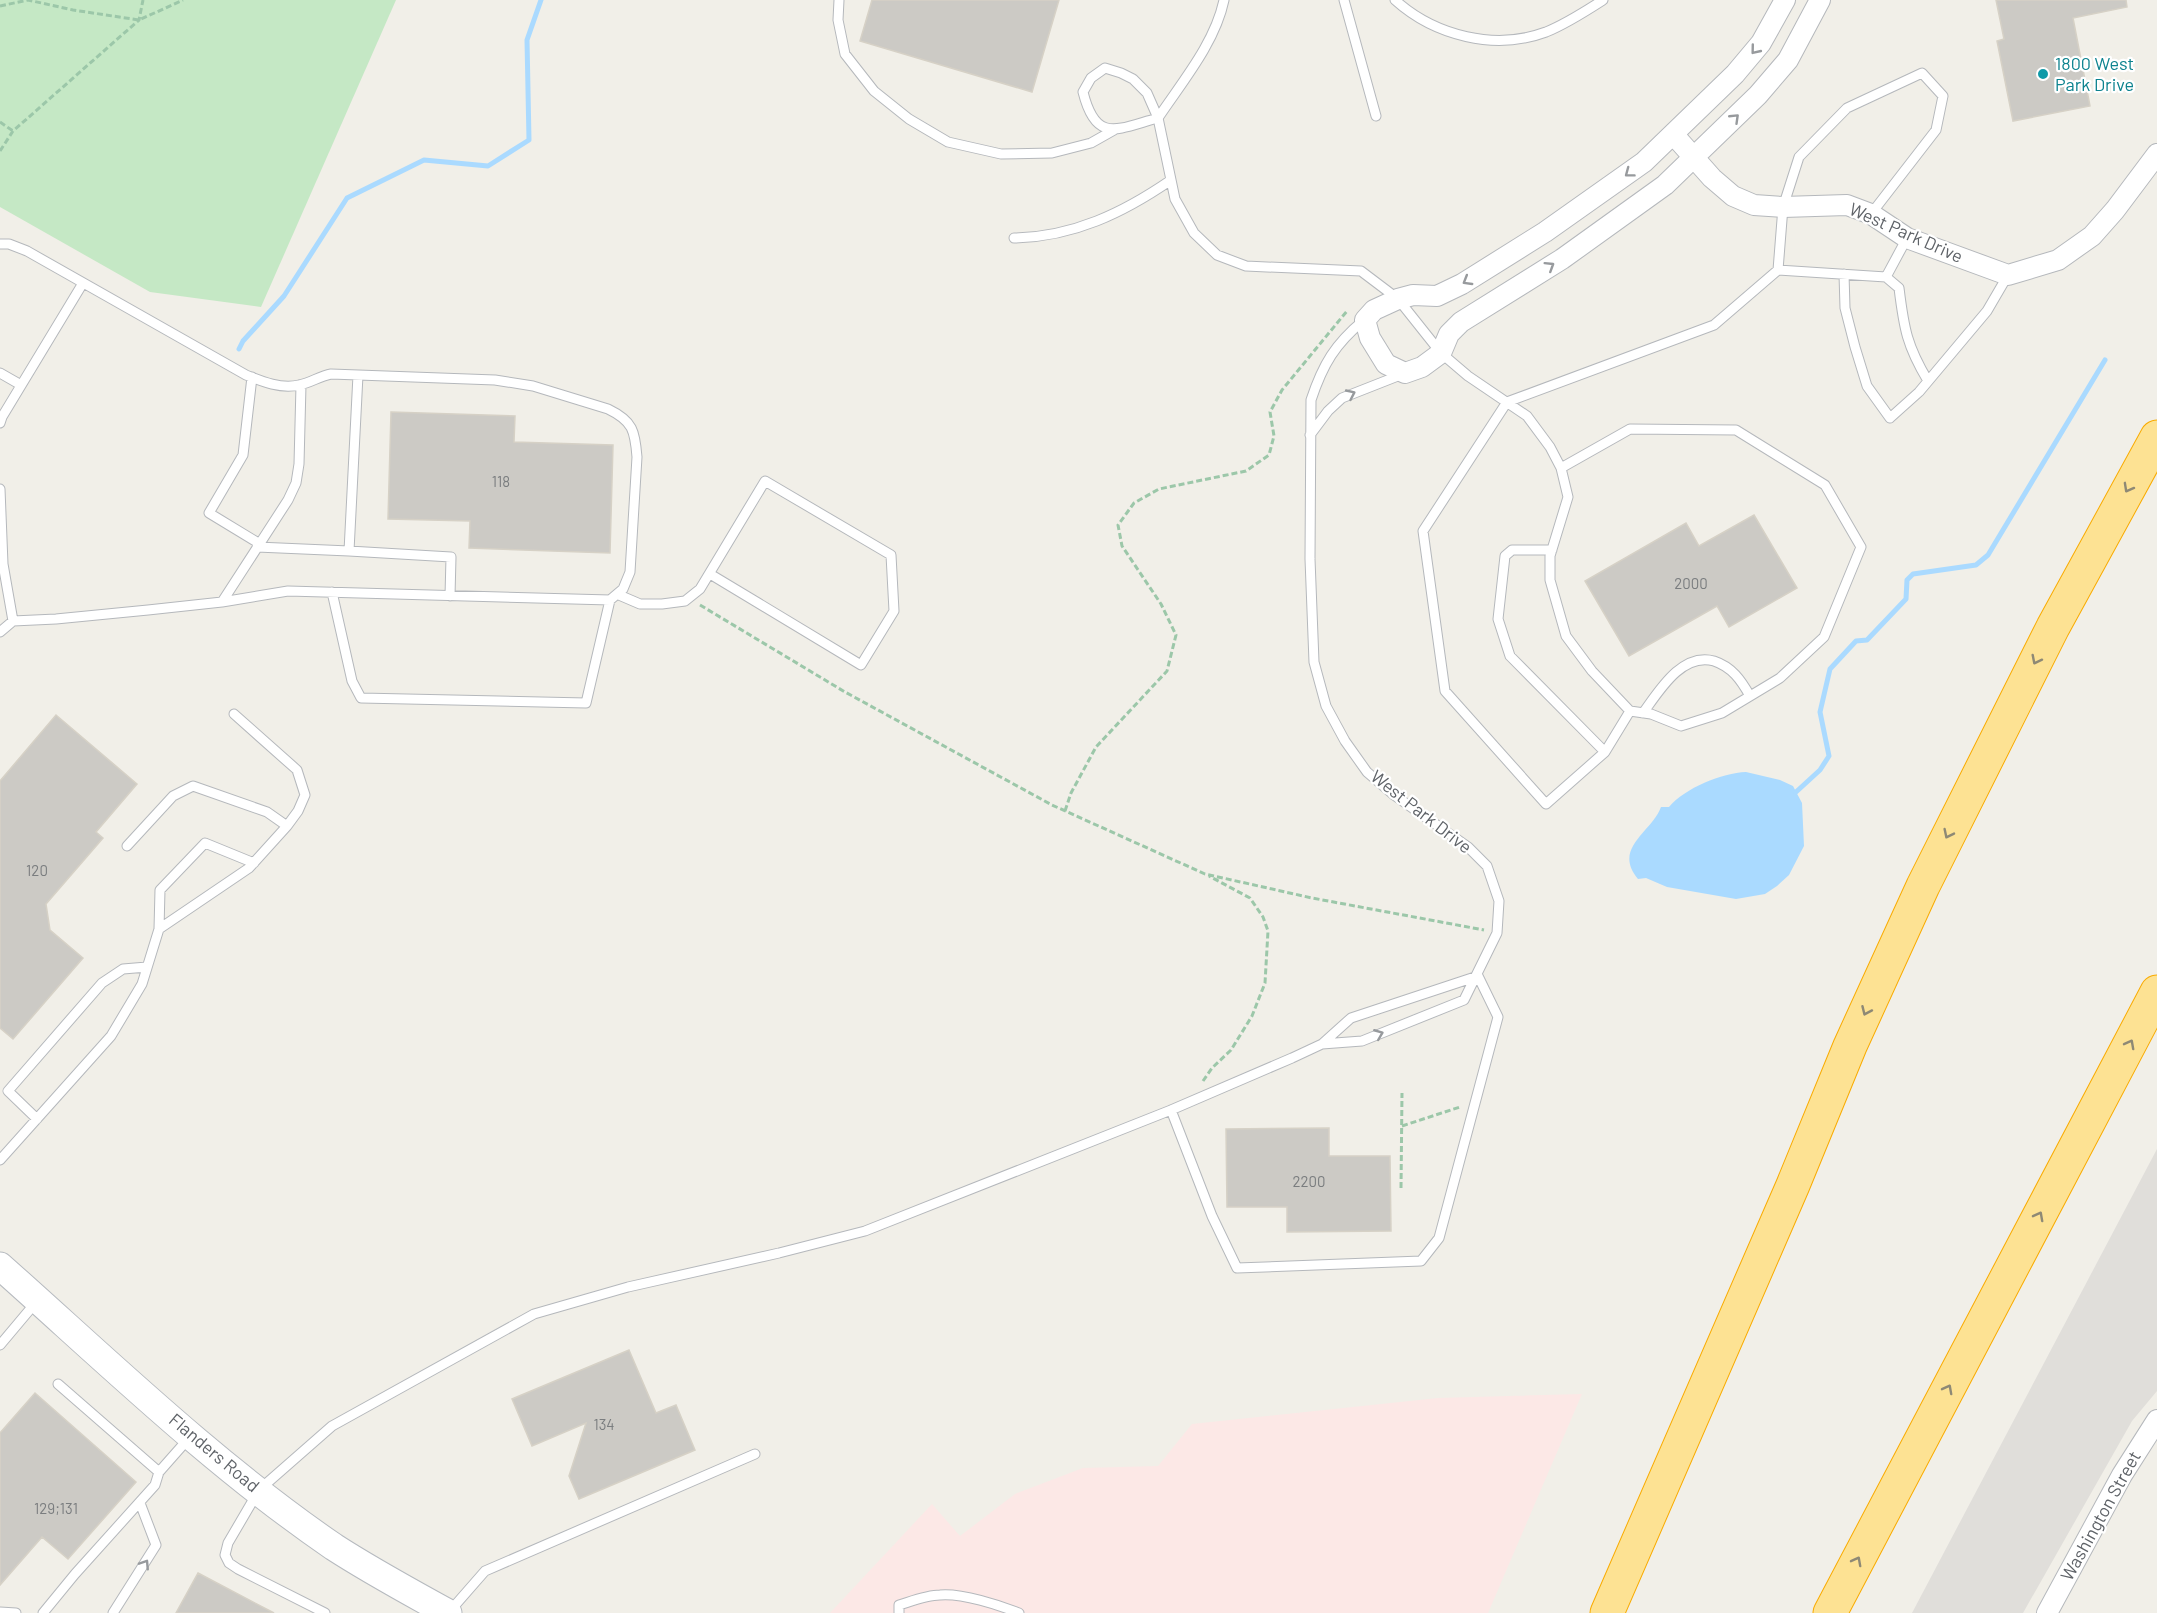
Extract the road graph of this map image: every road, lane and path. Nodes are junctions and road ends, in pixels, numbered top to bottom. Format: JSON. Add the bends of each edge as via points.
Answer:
{"nodes":[{"id":1,"x":144,"y":0,"type":"edge"},
{"id":2,"x":183,"y":0,"type":"edge"},
{"id":3,"x":839,"y":0,"type":"edge"},
{"id":4,"x":1224,"y":0,"type":"edge"},
{"id":5,"x":1344,"y":0,"type":"edge"},
{"id":6,"x":1395,"y":0,"type":"edge"},
{"id":7,"x":1603,"y":0,"type":"edge"},
{"id":8,"x":1785,"y":0,"type":"edge"},
{"id":9,"x":1820,"y":0,"type":"edge"},
{"id":10,"x":0,"y":6,"type":"edge"},
{"id":11,"x":139,"y":20,"type":"junction"},
{"id":12,"x":1376,"y":116,"type":"dead end"},
{"id":13,"x":1158,"y":118,"type":"junction"},
{"id":14,"x":0,"y":122,"type":"edge"},
{"id":15,"x":1114,"y":130,"type":"junction"},
{"id":16,"x":13,"y":131,"type":"junction"},
{"id":17,"x":1673,"y":134,"type":"junction"},
{"id":18,"x":0,"y":151,"type":"edge"},
{"id":19,"x":2157,"y":154,"type":"edge"},
{"id":20,"x":1693,"y":158,"type":"junction"},
{"id":21,"x":1171,"y":180,"type":"junction"},
{"id":22,"x":1783,"y":207,"type":"junction"},
{"id":23,"x":1871,"y":214,"type":"junction"},
{"id":24,"x":1014,"y":238,"type":"dead end"},
{"id":25,"x":1907,"y":238,"type":"junction"},
{"id":26,"x":0,"y":244,"type":"edge"},
{"id":27,"x":1778,"y":270,"type":"junction"},
{"id":28,"x":1844,"y":274,"type":"junction"},
{"id":29,"x":2008,"y":275,"type":"junction"},
{"id":30,"x":1886,"y":277,"type":"junction"},
{"id":31,"x":83,"y":283,"type":"junction"},
{"id":32,"x":1398,"y":298,"type":"junction"},
{"id":33,"x":1362,"y":322,"type":"junction"},
{"id":34,"x":1441,"y":353,"type":"junction"},
{"id":35,"x":0,"y":373,"type":"edge"},
{"id":36,"x":1405,"y":373,"type":"junction"},
{"id":37,"x":358,"y":375,"type":"junction"},
{"id":38,"x":252,"y":377,"type":"junction"},
{"id":39,"x":1928,"y":381,"type":"junction"},
{"id":40,"x":301,"y":385,"type":"junction"},
{"id":41,"x":21,"y":386,"type":"junction"},
{"id":42,"x":1508,"y":402,"type":"junction"},
{"id":43,"x":0,"y":423,"type":"edge"},
{"id":44,"x":1310,"y":435,"type":"junction"},
{"id":45,"x":2157,"y":437,"type":"edge"},
{"id":46,"x":1561,"y":468,"type":"junction"},
{"id":47,"x":0,"y":489,"type":"edge"},
{"id":48,"x":259,"y":545,"type":"junction"},
{"id":49,"x":349,"y":550,"type":"junction"},
{"id":50,"x":1552,"y":550,"type":"junction"},
{"id":51,"x":2,"y":562,"type":"edge"},
{"id":52,"x":710,"y":574,"type":"junction"},
{"id":53,"x":332,"y":592,"type":"junction"},
{"id":54,"x":619,"y":595,"type":"junction"},
{"id":55,"x":450,"y":596,"type":"junction"},
{"id":56,"x":689,"y":598,"type":"junction"},
{"id":57,"x":610,"y":600,"type":"junction"},
{"id":58,"x":222,"y":602,"type":"junction"},
{"id":59,"x":13,"y":621,"type":"junction"},
{"id":60,"x":0,"y":632,"type":"edge"},
{"id":61,"x":1750,"y":696,"type":"junction"},
{"id":62,"x":1630,"y":711,"type":"junction"},
{"id":63,"x":1643,"y":713,"type":"junction"},
{"id":64,"x":234,"y":714,"type":"dead end"},
{"id":65,"x":1605,"y":752,"type":"junction"},
{"id":66,"x":1065,"y":811,"type":"junction"},
{"id":67,"x":287,"y":826,"type":"junction"},
{"id":68,"x":127,"y":846,"type":"dead end"},
{"id":69,"x":254,"y":862,"type":"junction"},
{"id":70,"x":1204,"y":874,"type":"junction"},
{"id":71,"x":159,"y":929,"type":"junction"},
{"id":72,"x":1497,"y":933,"type":"junction"},
{"id":73,"x":147,"y":967,"type":"junction"},
{"id":74,"x":1478,"y":976,"type":"junction"},
{"id":75,"x":2157,"y":992,"type":"edge"},
{"id":76,"x":1322,"y":1044,"type":"junction"},
{"id":77,"x":0,"y":1084,"type":"edge"},
{"id":78,"x":8,"y":1092,"type":"junction"},
{"id":79,"x":1402,"y":1094,"type":"dead end"},
{"id":80,"x":1189,"y":1102,"type":"junction"},
{"id":81,"x":1475,"y":1104,"type":"junction"},
{"id":82,"x":1171,"y":1110,"type":"junction"},
{"id":83,"x":37,"y":1119,"type":"junction"},
{"id":84,"x":1402,"y":1126,"type":"junction"},
{"id":85,"x":0,"y":1160,"type":"edge"},
{"id":86,"x":1401,"y":1188,"type":"dead end"},
{"id":87,"x":0,"y":1266,"type":"edge"},
{"id":88,"x":38,"y":1300,"type":"junction"},
{"id":89,"x":0,"y":1345,"type":"edge"},
{"id":90,"x":58,"y":1384,"type":"dead end"},
{"id":91,"x":2157,"y":1420,"type":"edge"},
{"id":92,"x":192,"y":1435,"type":"junction"},
{"id":93,"x":755,"y":1454,"type":"dead end"},
{"id":94,"x":159,"y":1472,"type":"junction"},
{"id":95,"x":259,"y":1491,"type":"junction"},
{"id":96,"x":140,"y":1503,"type":"junction"},
{"id":97,"x":0,"y":1612,"type":"edge"},
{"id":98,"x":16,"y":1613,"type":"edge"},
{"id":99,"x":43,"y":1613,"type":"edge"},
{"id":100,"x":113,"y":1613,"type":"edge"},
{"id":101,"x":325,"y":1613,"type":"edge"},
{"id":102,"x":448,"y":1613,"type":"edge"},
{"id":103,"x":899,"y":1613,"type":"edge"},
{"id":104,"x":1019,"y":1613,"type":"edge"},
{"id":105,"x":1607,"y":1613,"type":"edge"},
{"id":106,"x":1830,"y":1613,"type":"edge"},
{"id":107,"x":2047,"y":1613,"type":"edge"}],
"edges":[{"from":1,"to":11,"type":"path"},
{"from":2,"to":11,"type":"path"},
{"from":3,"to":15,"type":"lane","via":[[838,20],[845,54],[874,91],[948,142],[1001,154],[1052,153],[1091,143]]},
{"from":4,"to":13,"type":"lane","via":[[1204,47]]},
{"from":5,"to":12,"type":"lane"},
{"from":6,"to":7,"type":"lane","via":[[1428,24],[1460,35],[1503,41],[1546,32]]},
{"from":8,"to":17,"type":"street","name":"West Park Drive","one_way":true,"via":[[1761,43]]},
{"from":20,"to":9,"type":"street","one_way":true,"via":[[1788,60]]},
{"from":10,"to":11,"type":"path","via":[[28,0]]},
{"from":11,"to":16,"type":"path"},
{"from":13,"to":15,"type":"lane"},
{"from":13,"to":15,"type":"lane","via":[[1140,86],[1105,68],[1091,78],[1083,92],[1088,113],[1100,127]]},
{"from":13,"to":21,"type":"lane"},
{"from":14,"to":16,"type":"path"},
{"from":16,"to":18,"type":"path"},
{"from":17,"to":20,"type":"street","name":"West Park Drive"},
{"from":17,"to":32,"type":"street","name":"West Park Drive","one_way":true,"via":[[1605,191],[1462,284],[1437,296]]},
{"from":19,"to":29,"type":"street","via":[[2092,236],[2058,260]]},
{"from":20,"to":22,"type":"street","name":"West Park Drive","via":[[1733,196],[1754,205]]},
{"from":34,"to":20,"type":"street","one_way":true,"via":[[1449,334],[1461,322],[1623,217]]},
{"from":21,"to":24,"type":"lane","via":[[1105,219],[1072,231]]},
{"from":21,"to":32,"type":"lane","via":[[1175,199],[1194,233],[1217,255],[1246,266],[1361,271]]},
{"from":22,"to":23,"type":"street","name":"West Park Drive","via":[[1847,204]]},
{"from":22,"to":23,"type":"lane","via":[[1799,157],[1848,108],[1922,74],[1943,96],[1936,130]]},
{"from":22,"to":27,"type":"lane"},
{"from":23,"to":25,"type":"street","name":"West Park Drive"},
{"from":25,"to":29,"type":"street","name":"West Park Drive"},
{"from":25,"to":30,"type":"lane"},
{"from":26,"to":31,"type":"lane","via":[[27,251]]},
{"from":27,"to":28,"type":"lane"},
{"from":27,"to":42,"type":"lane","via":[[1714,325]]},
{"from":28,"to":30,"type":"lane"},
{"from":28,"to":39,"type":"lane","via":[[1845,308],[1855,347],[1868,386],[1890,418]]},
{"from":29,"to":39,"type":"lane","via":[[1987,311]]},
{"from":30,"to":39,"type":"lane","via":[[1899,288],[1912,356]]},
{"from":31,"to":38,"type":"lane"},
{"from":31,"to":41,"type":"lane"},
{"from":32,"to":33,"type":"street","name":"West Park Drive","via":[[1374,310]]},
{"from":32,"to":34,"type":"lane"},
{"from":33,"to":36,"type":"street","via":[[1386,364]]},
{"from":33,"to":44,"type":"lane","name":"West Park Drive","via":[[1344,337],[1319,377],[1311,400]]},
{"from":33,"to":66,"type":"path","via":[[1348,310],[1282,390],[1270,412],[1274,436],[1269,455],[1245,471],[1159,489],[1134,503],[1118,525],[1122,546],[1161,604],[1176,635],[1167,670],[1096,747]]},
{"from":34,"to":36,"type":"street","via":[[1422,367]]},
{"from":34,"to":42,"type":"lane"},
{"from":35,"to":41,"type":"lane"},
{"from":44,"to":36,"type":"lane","one_way":true,"via":[[1342,398]]},
{"from":37,"to":40,"type":"lane","via":[[331,374]]},
{"from":37,"to":49,"type":"lane"},
{"from":37,"to":54,"type":"lane","via":[[517,382],[608,409],[627,420],[636,439],[637,457],[630,572]]},
{"from":38,"to":40,"type":"lane","via":[[285,387]]},
{"from":38,"to":48,"type":"lane","via":[[243,455],[209,513]]},
{"from":40,"to":48,"type":"lane","via":[[296,483]]},
{"from":41,"to":43,"type":"lane"},
{"from":42,"to":46,"type":"lane","via":[[1527,416],[1551,447]]},
{"from":42,"to":65,"type":"lane","via":[[1423,531],[1445,691],[1546,804]]},
{"from":44,"to":72,"type":"lane","name":"West Park Drive","via":[[1314,662],[1326,706],[1367,772],[1468,847],[1487,866],[1499,901]]},
{"from":45,"to":105,"type":"highway","one_way":true,"via":[[2053,627],[1918,896]]},
{"from":46,"to":50,"type":"lane","via":[[1568,497]]},
{"from":46,"to":61,"type":"lane","via":[[1630,429],[1736,430],[1825,485],[1861,547],[1824,637],[1780,678]]},
{"from":47,"to":51,"type":"lane"},
{"from":48,"to":49,"type":"lane"},
{"from":48,"to":58,"type":"lane"},
{"from":49,"to":55,"type":"lane","via":[[451,557]]},
{"from":50,"to":62,"type":"lane","via":[[1550,579],[1566,636]]},
{"from":50,"to":65,"type":"lane","via":[[1512,550],[1505,556],[1498,619],[1510,656]]},
{"from":51,"to":59,"type":"lane"},
{"from":52,"to":52,"type":"lane","via":[[765,481],[891,555],[894,611],[861,665]]},
{"from":52,"to":56,"type":"lane","via":[[700,590]]},
{"from":53,"to":55,"type":"lane"},
{"from":53,"to":57,"type":"lane","via":[[352,681],[362,698],[586,703]]},
{"from":53,"to":58,"type":"lane","via":[[288,591]]},
{"from":54,"to":56,"type":"lane","via":[[640,604]]},
{"from":54,"to":57,"type":"lane"},
{"from":55,"to":57,"type":"lane"},
{"from":56,"to":66,"type":"path","via":[[846,692]]},
{"from":58,"to":59,"type":"lane"},
{"from":59,"to":60,"type":"lane"},
{"from":61,"to":63,"type":"lane","via":[[1722,712],[1681,726]]},
{"from":61,"to":63,"type":"lane","via":[[1741,679],[1728,667],[1705,659],[1695,660],[1670,679]]},
{"from":62,"to":63,"type":"lane"},
{"from":62,"to":65,"type":"lane"},
{"from":64,"to":67,"type":"lane","via":[[297,770],[305,795]]},
{"from":66,"to":70,"type":"path"},
{"from":67,"to":68,"type":"lane","via":[[267,812],[193,786],[173,796]]},
{"from":67,"to":69,"type":"lane"},
{"from":69,"to":71,"type":"lane"},
{"from":69,"to":71,"type":"lane","via":[[205,843],[160,890]]},
{"from":70,"to":72,"type":"path"},
{"from":70,"to":80,"type":"path","via":[[1250,898],[1263,917],[1268,931],[1265,983],[1252,1016],[1231,1050],[1212,1068]]},
{"from":71,"to":73,"type":"lane"},
{"from":72,"to":74,"type":"lane","name":"West Park Drive"},
{"from":73,"to":78,"type":"lane","via":[[123,969],[102,983]]},
{"from":73,"to":83,"type":"lane","via":[[142,984],[111,1035]]},
{"from":74,"to":76,"type":"lane","name":"West Park Drive","via":[[1351,1018]]},
{"from":76,"to":74,"type":"lane","name":"West Park Drive","one_way":true,"via":[[1362,1041],[1464,1000]]},
{"from":74,"to":81,"type":"lane","via":[[1498,1017]]},
{"from":106,"to":75,"type":"highway","one_way":true},
{"from":76,"to":80,"type":"lane","name":"West Park Drive"},
{"from":77,"to":78,"type":"lane"},
{"from":78,"to":83,"type":"lane"},
{"from":79,"to":84,"type":"path"},
{"from":80,"to":82,"type":"lane","name":"West Park Drive"},
{"from":81,"to":82,"type":"lane","via":[[1439,1238],[1421,1261],[1237,1268],[1212,1216]]},
{"from":81,"to":84,"type":"path"},
{"from":82,"to":95,"type":"lane","name":"West Park Drive","via":[[865,1231],[628,1287],[534,1314],[332,1425]]},
{"from":83,"to":85,"type":"lane"},
{"from":84,"to":86,"type":"path"},
{"from":87,"to":88,"type":"main road","name":"Flanders Road"},
{"from":88,"to":89,"type":"lane"},
{"from":88,"to":92,"type":"main road","name":"Flanders Road"},
{"from":90,"to":94,"type":"lane"},
{"from":91,"to":107,"type":"street","name":"Washington Street","via":[[2122,1475]]},
{"from":92,"to":94,"type":"lane"},
{"from":92,"to":95,"type":"main road","name":"Flanders Road"},
{"from":93,"to":102,"type":"lane","via":[[485,1571]]},
{"from":94,"to":96,"type":"lane","via":[[155,1485]]},
{"from":95,"to":101,"type":"lane","name":"West Park Drive","via":[[228,1543],[225,1555],[229,1563]]},
{"from":95,"to":102,"type":"main road","name":"Flanders Road","via":[[357,1562]]},
{"from":96,"to":99,"type":"lane"},
{"from":100,"to":96,"type":"lane","one_way":true,"via":[[156,1545]]},
{"from":97,"to":98,"type":"lane"},
{"from":103,"to":104,"type":"lane","via":[[898,1605],[940,1594]]}]}
